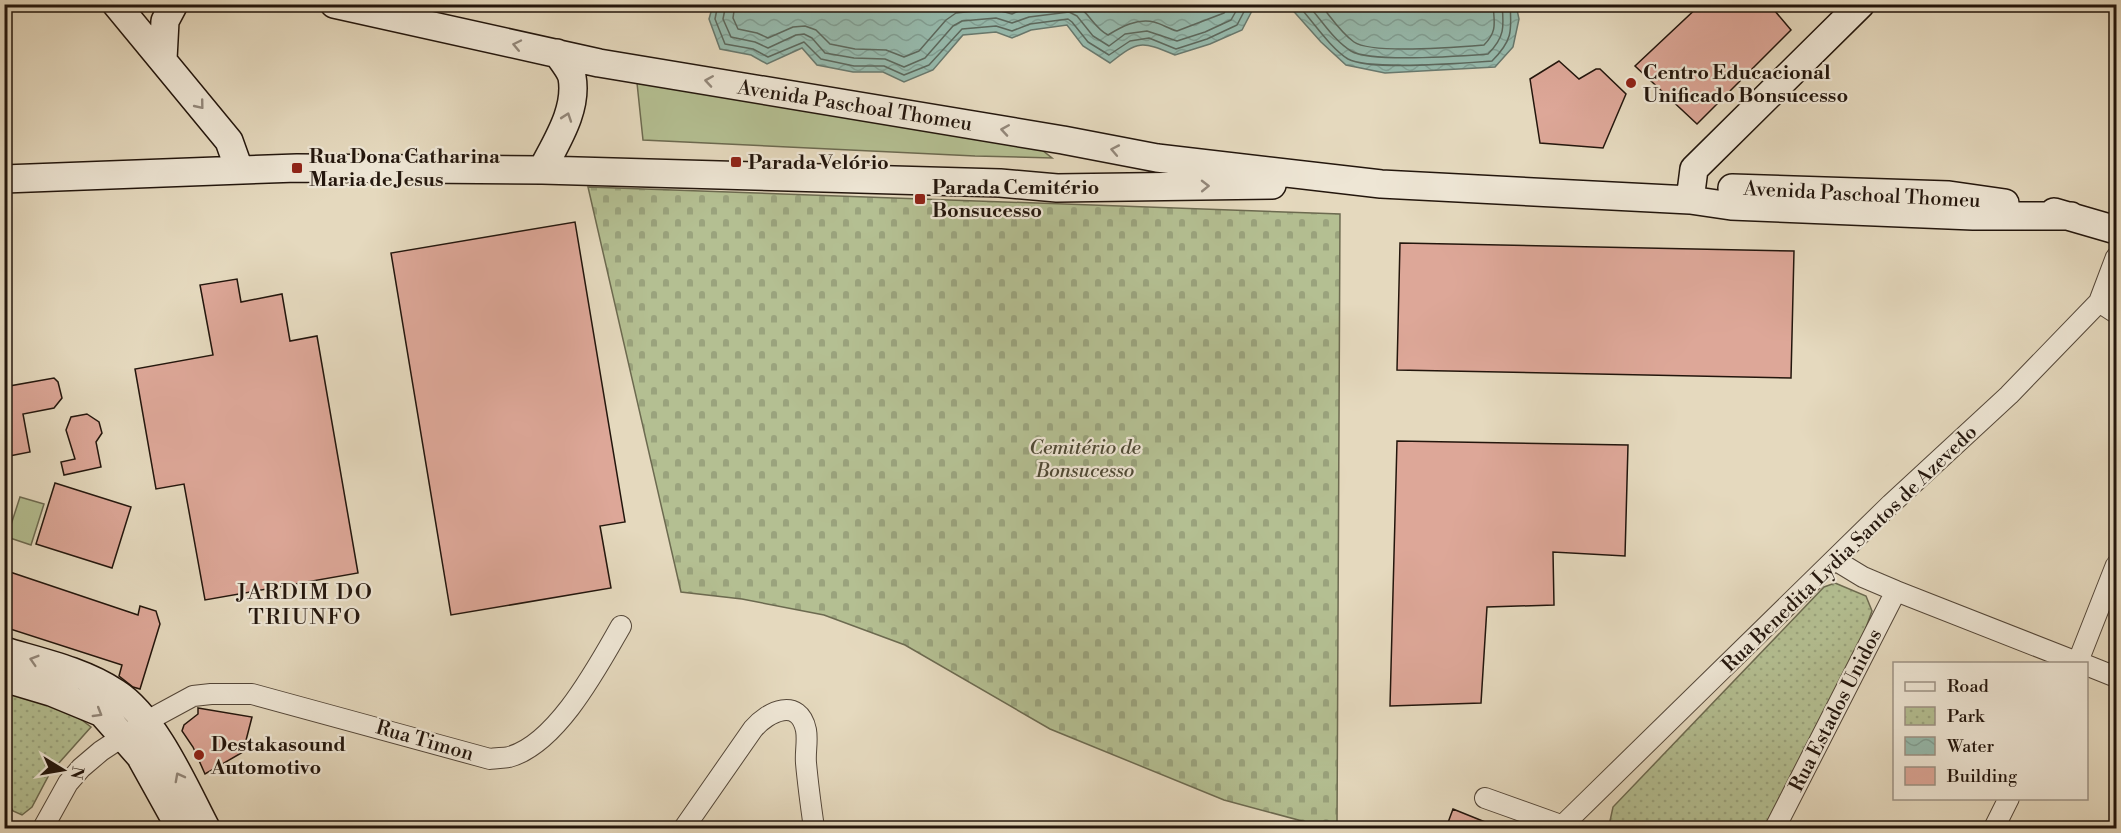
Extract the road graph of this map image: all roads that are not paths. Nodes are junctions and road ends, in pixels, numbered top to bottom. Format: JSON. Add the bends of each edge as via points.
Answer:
{"nodes":[{"id":1,"x":116,"y":4,"type":"edge"},
{"id":2,"x":174,"y":4,"type":"edge"},
{"id":3,"x":334,"y":4,"type":"edge"},
{"id":4,"x":1861,"y":4,"type":"edge"},
{"id":5,"x":557,"y":53,"type":"junction"},
{"id":6,"x":163,"y":59,"type":"junction"},
{"id":7,"x":1214,"y":164,"type":"junction"},
{"id":8,"x":239,"y":169,"type":"junction"},
{"id":9,"x":542,"y":170,"type":"junction"},
{"id":10,"x":4,"y":179,"type":"edge"},
{"id":11,"x":1000,"y":183,"type":"junction"},
{"id":12,"x":1381,"y":183,"type":"junction"},
{"id":13,"x":1690,"y":200,"type":"junction"},
{"id":14,"x":2116,"y":230,"type":"edge"},
{"id":15,"x":2116,"y":257,"type":"edge"},
{"id":16,"x":2099,"y":302,"type":"junction"},
{"id":17,"x":2116,"y":313,"type":"edge"},
{"id":18,"x":1835,"y":560,"type":"junction"},
{"id":19,"x":2116,"y":565,"type":"edge"},
{"id":20,"x":1896,"y":591,"type":"junction"},
{"id":21,"x":621,"y":626,"type":"dead end"},
{"id":22,"x":4,"y":651,"type":"edge"},
{"id":23,"x":2075,"y":662,"type":"edge"},
{"id":24,"x":2081,"y":662,"type":"edge"},
{"id":25,"x":2088,"y":667,"type":"edge"},
{"id":26,"x":2116,"y":677,"type":"edge"},
{"id":27,"x":4,"y":678,"type":"edge"},
{"id":28,"x":134,"y":729,"type":"junction"},
{"id":29,"x":1485,"y":798,"type":"dead end"},
{"id":30,"x":2008,"y":800,"type":"edge"},
{"id":31,"x":1565,"y":827,"type":"edge"},
{"id":32,"x":43,"y":828,"type":"edge"},
{"id":33,"x":180,"y":828,"type":"edge"},
{"id":34,"x":206,"y":828,"type":"edge"},
{"id":35,"x":684,"y":828,"type":"edge"},
{"id":36,"x":814,"y":828,"type":"edge"},
{"id":37,"x":1775,"y":828,"type":"edge"},
{"id":38,"x":1994,"y":828,"type":"edge"}],
"edges":[{"from":1,"to":6,"type":"main road"},
{"from":2,"to":6,"type":"main road","via":[[165,21]]},
{"from":5,"to":3,"type":"main road","name":"Avenida Paschoal Thomeu","one_way":true},
{"from":4,"to":13,"type":"main road","via":[[1694,169]]},
{"from":7,"to":5,"type":"main road","name":"Avenida Paschoal Thomeu","one_way":true,"via":[[1157,158]]},
{"from":9,"to":5,"type":"main road","one_way":true,"via":[[572,104],[572,76]]},
{"from":6,"to":8,"type":"main road","one_way":true,"via":[[229,141]]},
{"from":7,"to":11,"type":"main road","via":[[1159,171],[1026,175]]},
{"from":7,"to":12,"type":"main road","name":"Avenida Paschoal Thomeu"},
{"from":8,"to":9,"type":"main road"},
{"from":8,"to":10,"type":"main road"},
{"from":9,"to":11,"type":"main road"},
{"from":11,"to":12,"type":"main road","name":"Avenida Paschoal Thomeu","one_way":true,"via":[[1057,188]]},
{"from":12,"to":13,"type":"main road","name":"Avenida Paschoal Thomeu"},
{"from":13,"to":14,"type":"main road","name":"Avenida Paschoal Thomeu","via":[[1731,206],[1961,216],[2071,216]]},
{"from":15,"to":16,"type":"street","name":"Rua Benedita Lydia Santos de Azevedo"},
{"from":16,"to":17,"type":"street"},
{"from":16,"to":18,"type":"street","name":"Rua Benedita Lydia Santos de Azevedo","via":[[2009,395]]},
{"from":18,"to":20,"type":"street"},
{"from":18,"to":31,"type":"street","name":"Rua Benedita Lydia Santos de Azevedo"},
{"from":19,"to":24,"type":"street"},
{"from":20,"to":23,"type":"street"},
{"from":20,"to":37,"type":"street","name":"Rua Estados Unidos"},
{"from":21,"to":28,"type":"street","name":"Rua Timon","via":[[585,689],[559,720],[528,748],[509,757],[490,759],[252,694],[193,696]]},
{"from":28,"to":22,"type":"main road","one_way":true,"via":[[122,698],[93,680]]},
{"from":25,"to":26,"type":"street"},
{"from":27,"to":28,"type":"main road","one_way":true,"via":[[51,692]]},
{"from":28,"to":32,"type":"street","name":"Rua Timon","via":[[81,768]]},
{"from":28,"to":33,"type":"main road","via":[[140,756]]},
{"from":34,"to":28,"type":"main road","one_way":true,"via":[[163,746]]},
{"from":29,"to":31,"type":"street"},
{"from":30,"to":38,"type":"street"},
{"from":35,"to":36,"type":"street","via":[[761,720],[781,710],[800,716],[806,731],[805,760]]}]}
